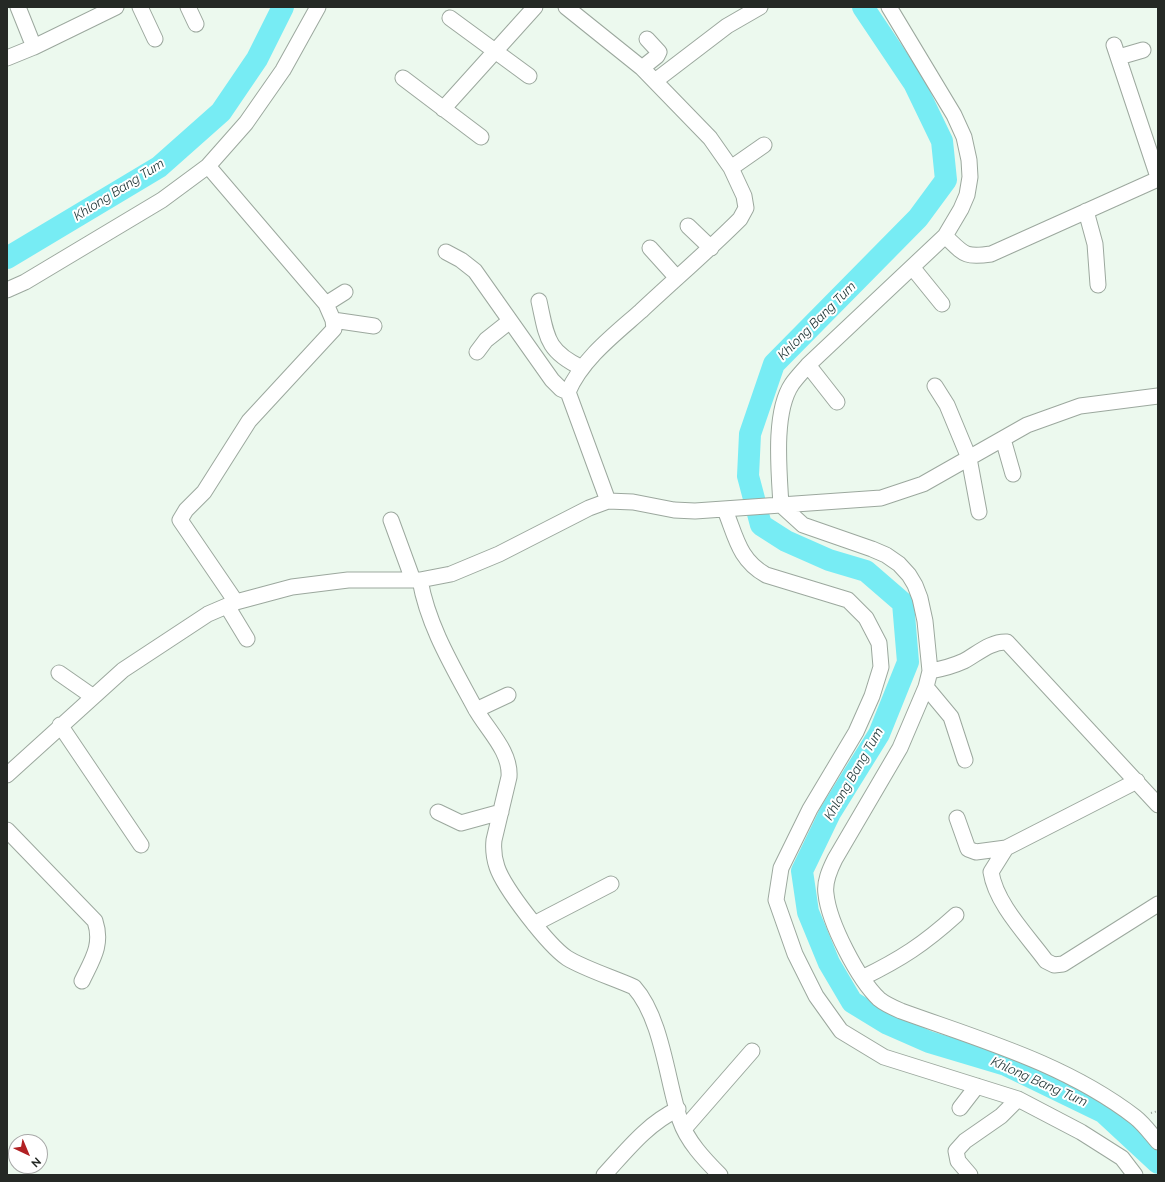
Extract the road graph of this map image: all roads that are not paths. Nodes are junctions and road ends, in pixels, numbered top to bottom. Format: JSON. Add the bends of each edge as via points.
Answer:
{"nodes":[{"id":1,"x":18,"y":7,"type":"edge"},
{"id":2,"x":116,"y":7,"type":"edge"},
{"id":3,"x":140,"y":7,"type":"edge"},
{"id":4,"x":188,"y":7,"type":"edge"},
{"id":5,"x":318,"y":7,"type":"edge"},
{"id":6,"x":535,"y":7,"type":"edge"},
{"id":7,"x":566,"y":7,"type":"edge"},
{"id":8,"x":760,"y":7,"type":"edge"},
{"id":9,"x":889,"y":7,"type":"edge"},
{"id":10,"x":450,"y":18,"type":"dead end"},
{"id":11,"x":196,"y":24,"type":"dead end"},
{"id":12,"x":155,"y":39,"type":"dead end"},
{"id":13,"x":647,"y":39,"type":"dead end"},
{"id":14,"x":34,"y":47,"type":"junction"},
{"id":15,"x":1143,"y":50,"type":"dead end"},
{"id":16,"x":496,"y":51,"type":"junction"},
{"id":17,"x":7,"y":58,"type":"edge"},
{"id":18,"x":642,"y":68,"type":"junction"},
{"id":19,"x":529,"y":76,"type":"dead end"},
{"id":20,"x":403,"y":78,"type":"dead end"},
{"id":21,"x":655,"y":81,"type":"junction"},
{"id":22,"x":444,"y":109,"type":"junction"},
{"id":23,"x":481,"y":137,"type":"dead end"},
{"id":24,"x":1152,"y":144,"type":"edge"},
{"id":25,"x":764,"y":145,"type":"dead end"},
{"id":26,"x":208,"y":166,"type":"junction"},
{"id":27,"x":731,"y":168,"type":"junction"},
{"id":28,"x":1158,"y":176,"type":"edge"},
{"id":29,"x":1086,"y":211,"type":"junction"},
{"id":30,"x":688,"y":226,"type":"dead end"},
{"id":31,"x":945,"y":236,"type":"junction"},
{"id":32,"x":650,"y":248,"type":"dead end"},
{"id":33,"x":711,"y":248,"type":"junction"},
{"id":34,"x":446,"y":252,"type":"dead end"},
{"id":35,"x":912,"y":267,"type":"junction"},
{"id":36,"x":677,"y":278,"type":"junction"},
{"id":37,"x":1098,"y":285,"type":"dead end"},
{"id":38,"x":7,"y":290,"type":"edge"},
{"id":39,"x":345,"y":292,"type":"dead end"},
{"id":40,"x":539,"y":301,"type":"dead end"},
{"id":41,"x":326,"y":304,"type":"junction"},
{"id":42,"x":942,"y":304,"type":"dead end"},
{"id":43,"x":333,"y":320,"type":"junction"},
{"id":44,"x":510,"y":321,"type":"junction"},
{"id":45,"x":374,"y":326,"type":"dead end"},
{"id":46,"x":477,"y":352,"type":"dead end"},
{"id":47,"x":808,"y":365,"type":"junction"},
{"id":48,"x":582,"y":368,"type":"junction"},
{"id":49,"x":935,"y":386,"type":"dead end"},
{"id":50,"x":568,"y":392,"type":"junction"},
{"id":51,"x":1158,"y":396,"type":"edge"},
{"id":52,"x":837,"y":402,"type":"dead end"},
{"id":53,"x":1003,"y":439,"type":"junction"},
{"id":54,"x":969,"y":458,"type":"junction"},
{"id":55,"x":1013,"y":474,"type":"dead end"},
{"id":56,"x":608,"y":501,"type":"junction"},
{"id":57,"x":778,"y":505,"type":"junction"},
{"id":58,"x":730,"y":510,"type":"junction"},
{"id":59,"x":979,"y":512,"type":"dead end"},
{"id":60,"x":391,"y":520,"type":"dead end"},
{"id":61,"x":416,"y":580,"type":"junction"},
{"id":62,"x":231,"y":604,"type":"junction"},
{"id":63,"x":247,"y":639,"type":"dead end"},
{"id":64,"x":930,"y":671,"type":"junction"},
{"id":65,"x":59,"y":673,"type":"dead end"},
{"id":66,"x":926,"y":687,"type":"junction"},
{"id":67,"x":508,"y":695,"type":"dead end"},
{"id":68,"x":92,"y":696,"type":"junction"},
{"id":69,"x":476,"y":710,"type":"junction"},
{"id":70,"x":60,"y":725,"type":"junction"},
{"id":71,"x":965,"y":760,"type":"dead end"},
{"id":72,"x":7,"y":775,"type":"edge"},
{"id":73,"x":1137,"y":781,"type":"junction"},
{"id":74,"x":1158,"y":805,"type":"edge"},
{"id":75,"x":438,"y":812,"type":"dead end"},
{"id":76,"x":500,"y":812,"type":"junction"},
{"id":77,"x":957,"y":818,"type":"dead end"},
{"id":78,"x":7,"y":830,"type":"edge"},
{"id":79,"x":142,"y":845,"type":"dead end"},
{"id":80,"x":1006,"y":848,"type":"junction"},
{"id":81,"x":611,"y":884,"type":"dead end"},
{"id":82,"x":1158,"y":904,"type":"edge"},
{"id":83,"x":956,"y":915,"type":"dead end"},
{"id":84,"x":534,"y":924,"type":"junction"},
{"id":85,"x":862,"y":978,"type":"junction"},
{"id":86,"x":82,"y":981,"type":"dead end"},
{"id":87,"x":752,"y":1051,"type":"dead end"},
{"id":88,"x":977,"y":1086,"type":"junction"},
{"id":89,"x":1018,"y":1099,"type":"junction"},
{"id":90,"x":960,"y":1108,"type":"dead end"},
{"id":91,"x":678,"y":1109,"type":"junction"},
{"id":92,"x":684,"y":1129,"type":"junction"},
{"id":93,"x":1158,"y":1142,"type":"edge"},
{"id":94,"x":604,"y":1175,"type":"edge"},
{"id":95,"x":720,"y":1175,"type":"edge"},
{"id":96,"x":970,"y":1175,"type":"edge"},
{"id":97,"x":1135,"y":1175,"type":"edge"}],
"edges":[{"from":1,"to":14,"type":"street"},
{"from":2,"to":14,"type":"street"},
{"from":3,"to":12,"type":"street"},
{"from":4,"to":11,"type":"street"},
{"from":5,"to":26,"type":"street","via":[[283,70],[246,123]]},
{"from":6,"to":16,"type":"street"},
{"from":7,"to":18,"type":"street"},
{"from":8,"to":21,"type":"street","via":[[727,26]]},
{"from":9,"to":31,"type":"street","via":[[954,115],[964,137],[969,166],[967,195]]},
{"from":10,"to":16,"type":"street"},
{"from":13,"to":18,"type":"street","via":[[659,52],[658,56]]},
{"from":14,"to":17,"type":"street"},
{"from":15,"to":24,"type":"street","via":[[1117,51]]},
{"from":16,"to":19,"type":"street"},
{"from":16,"to":22,"type":"street"},
{"from":18,"to":21,"type":"street"},
{"from":20,"to":22,"type":"street"},
{"from":21,"to":27,"type":"street","via":[[710,138]]},
{"from":22,"to":23,"type":"street"},
{"from":24,"to":28,"type":"street"},
{"from":25,"to":27,"type":"street"},
{"from":26,"to":38,"type":"street","via":[[162,200],[25,282]]},
{"from":26,"to":41,"type":"street"},
{"from":27,"to":33,"type":"street","via":[[744,196],[746,208],[740,219]]},
{"from":28,"to":29,"type":"street"},
{"from":29,"to":31,"type":"street","via":[[991,254],[972,256],[962,252]]},
{"from":29,"to":37,"type":"street","via":[[1095,244]]},
{"from":30,"to":33,"type":"street"},
{"from":31,"to":35,"type":"street"},
{"from":32,"to":36,"type":"street"},
{"from":33,"to":36,"type":"street"},
{"from":34,"to":44,"type":"street","via":[[475,271]]},
{"from":35,"to":42,"type":"street"},
{"from":35,"to":47,"type":"street"},
{"from":36,"to":48,"type":"street"},
{"from":39,"to":41,"type":"street"},
{"from":40,"to":48,"type":"street","via":[[546,333],[554,350],[565,360]]},
{"from":41,"to":43,"type":"street"},
{"from":43,"to":45,"type":"street"},
{"from":43,"to":62,"type":"street","via":[[334,329],[249,421],[204,492],[180,520]]},
{"from":44,"to":46,"type":"street","via":[[486,340]]},
{"from":44,"to":50,"type":"street","via":[[552,380]]},
{"from":47,"to":52,"type":"street"},
{"from":47,"to":57,"type":"street","via":[[792,385],[781,410]]},
{"from":48,"to":50,"type":"street"},
{"from":49,"to":54,"type":"street"},
{"from":50,"to":56,"type":"street"},
{"from":51,"to":53,"type":"street","via":[[1080,406],[1027,425]]},
{"from":53,"to":54,"type":"street"},
{"from":53,"to":55,"type":"street"},
{"from":54,"to":57,"type":"street","via":[[923,484],[881,498]]},
{"from":54,"to":59,"type":"street"},
{"from":56,"to":58,"type":"street","via":[[633,502],[688,511]]},
{"from":56,"to":61,"type":"street","via":[[589,508],[475,566],[451,574]]},
{"from":57,"to":58,"type":"street"},
{"from":57,"to":64,"type":"street","via":[[803,525],[872,549],[903,566],[920,598]]},
{"from":58,"to":88,"type":"street","via":[[744,557],[755,568],[766,575],[848,600],[866,618],[879,642],[881,667],[872,696],[856,732],[810,809],[781,868],[776,900],[795,954],[816,996],[842,1031],[884,1058]]},
{"from":60,"to":61,"type":"street"},
{"from":61,"to":62,"type":"street","via":[[372,580],[292,587]]},
{"from":61,"to":69,"type":"street","via":[[434,631]]},
{"from":62,"to":63,"type":"street"},
{"from":62,"to":68,"type":"street","via":[[208,614],[123,670]]},
{"from":64,"to":66,"type":"street"},
{"from":64,"to":73,"type":"street","via":[[950,667],[995,643],[1007,642]]},
{"from":65,"to":68,"type":"street"},
{"from":66,"to":71,"type":"street","via":[[951,717]]},
{"from":66,"to":85,"type":"street","via":[[900,748],[842,845],[826,884],[825,893],[837,928]]},
{"from":67,"to":69,"type":"street"},
{"from":68,"to":70,"type":"street"},
{"from":69,"to":76,"type":"street","via":[[506,756],[510,768]]},
{"from":70,"to":72,"type":"street"},
{"from":70,"to":79,"type":"street"},
{"from":73,"to":74,"type":"street"},
{"from":73,"to":80,"type":"street"},
{"from":75,"to":76,"type":"street","via":[[461,823]]},
{"from":76,"to":84,"type":"street","via":[[493,848],[497,867],[506,885]]},
{"from":77,"to":80,"type":"street","via":[[968,849],[976,852]]},
{"from":78,"to":86,"type":"street","via":[[94,921],[98,931],[98,946]]},
{"from":80,"to":82,"type":"street","via":[[991,872],[992,883],[1001,900],[1046,961],[1054,965],[1063,964]]},
{"from":81,"to":84,"type":"street"},
{"from":83,"to":85,"type":"street","via":[[930,939],[897,961]]},
{"from":84,"to":91,"type":"street","via":[[554,947],[568,958],[634,987],[639,993],[653,1023]]},
{"from":85,"to":93,"type":"street","via":[[880,1000],[900,1011],[1037,1060],[1102,1094],[1136,1118]]},
{"from":87,"to":92,"type":"street"},
{"from":88,"to":89,"type":"street"},
{"from":88,"to":90,"type":"street"},
{"from":89,"to":96,"type":"street","via":[[1001,1116],[965,1141],[956,1151],[958,1161]]},
{"from":89,"to":97,"type":"street","via":[[1081,1132],[1122,1158]]},
{"from":91,"to":92,"type":"street"},
{"from":91,"to":94,"type":"street","via":[[649,1126]]},
{"from":92,"to":95,"type":"street","via":[[702,1156]]}]}
